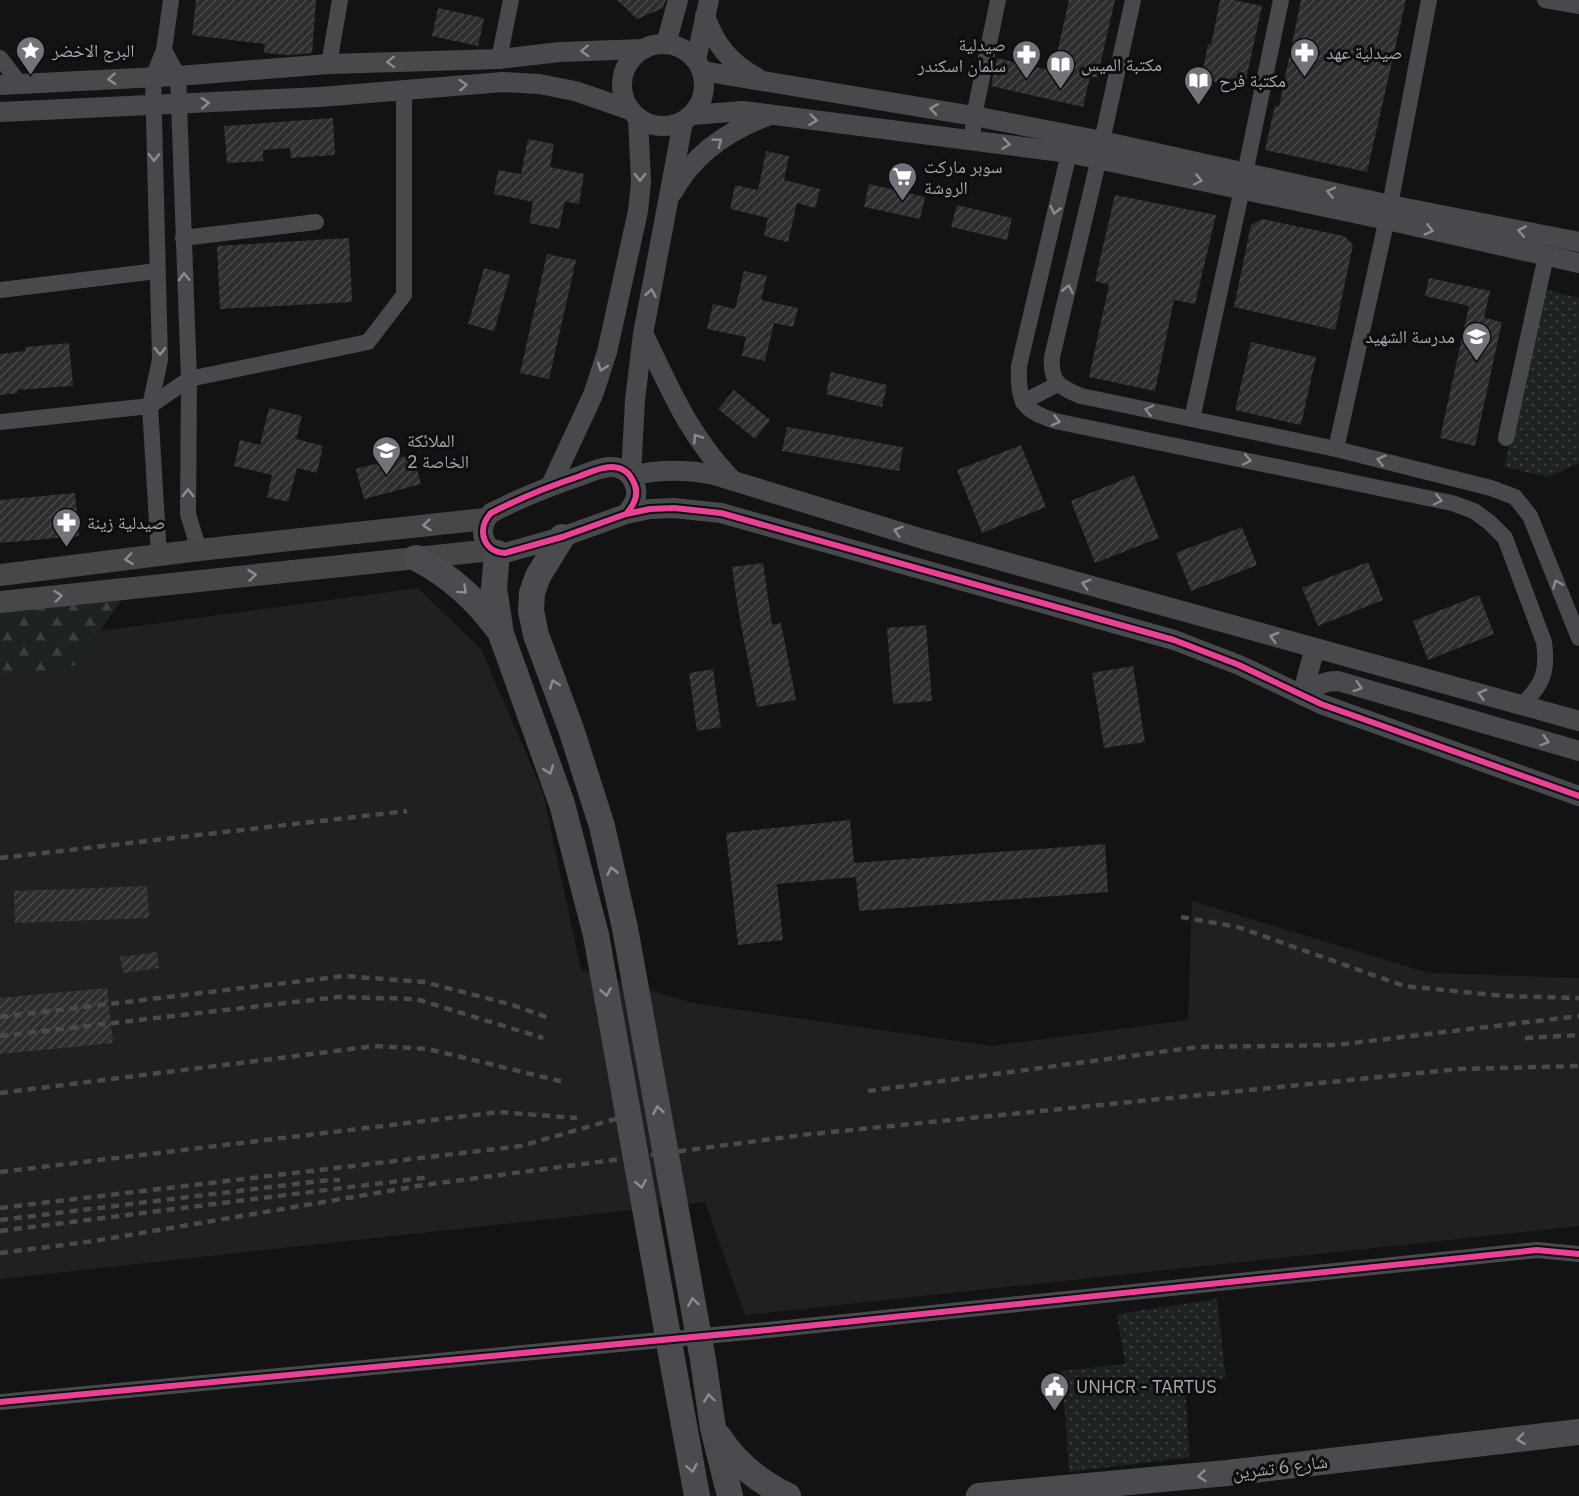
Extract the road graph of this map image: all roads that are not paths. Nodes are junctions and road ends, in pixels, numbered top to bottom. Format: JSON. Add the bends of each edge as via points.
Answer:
{"nodes":[{"id":1,"x":171,"y":0,"type":"edge"},
{"id":2,"x":340,"y":0,"type":"edge"},
{"id":3,"x":511,"y":0,"type":"edge"},
{"id":4,"x":678,"y":0,"type":"edge"},
{"id":5,"x":998,"y":0,"type":"edge"},
{"id":6,"x":1133,"y":0,"type":"edge"},
{"id":7,"x":1281,"y":0,"type":"edge"},
{"id":8,"x":1429,"y":0,"type":"edge"},
{"id":9,"x":1545,"y":0,"type":"edge"},
{"id":10,"x":1579,"y":6,"type":"edge"},
{"id":11,"x":707,"y":8,"type":"edge"},
{"id":12,"x":666,"y":44,"type":"junction"},
{"id":13,"x":644,"y":49,"type":"junction"},
{"id":14,"x":164,"y":50,"type":"junction"},
{"id":15,"x":0,"y":58,"type":"edge"},
{"id":16,"x":499,"y":59,"type":"junction"},
{"id":17,"x":329,"y":64,"type":"junction"},
{"id":18,"x":699,"y":66,"type":"junction"},
{"id":19,"x":178,"y":76,"type":"junction"},
{"id":20,"x":153,"y":77,"type":"junction"},
{"id":21,"x":763,"y":81,"type":"junction"},
{"id":22,"x":20,"y":84,"type":"junction"},
{"id":23,"x":0,"y":85,"type":"edge"},
{"id":24,"x":404,"y":90,"type":"junction"},
{"id":25,"x":180,"y":105,"type":"junction"},
{"id":26,"x":153,"y":106,"type":"junction"},
{"id":27,"x":0,"y":112,"type":"edge"},
{"id":28,"x":634,"y":114,"type":"junction"},
{"id":29,"x":771,"y":114,"type":"junction"},
{"id":30,"x":974,"y":116,"type":"junction"},
{"id":31,"x":687,"y":118,"type":"junction"},
{"id":32,"x":972,"y":140,"type":"junction"},
{"id":33,"x":1100,"y":150,"type":"junction"},
{"id":34,"x":1069,"y":153,"type":"junction"},
{"id":35,"x":1244,"y":181,"type":"junction"},
{"id":36,"x":668,"y":202,"type":"junction"},
{"id":37,"x":1388,"y":212,"type":"junction"},
{"id":38,"x":316,"y":222,"type":"dead end"},
{"id":39,"x":183,"y":238,"type":"junction"},
{"id":40,"x":1579,"y":242,"type":"edge"},
{"id":41,"x":1546,"y":256,"type":"junction"},
{"id":42,"x":1579,"y":263,"type":"edge"},
{"id":43,"x":157,"y":271,"type":"junction"},
{"id":44,"x":0,"y":290,"type":"edge"},
{"id":45,"x":643,"y":334,"type":"junction"},
{"id":46,"x":189,"y":379,"type":"junction"},
{"id":47,"x":1058,"y":384,"type":"junction"},
{"id":48,"x":1023,"y":402,"type":"junction"},
{"id":49,"x":150,"y":406,"type":"junction"},
{"id":50,"x":1192,"y":419,"type":"junction"},
{"id":51,"x":0,"y":422,"type":"edge"},
{"id":52,"x":1506,"y":438,"type":"dead end"},
{"id":53,"x":1336,"y":449,"type":"junction"},
{"id":54,"x":631,"y":476,"type":"junction"},
{"id":55,"x":734,"y":482,"type":"junction"},
{"id":56,"x":552,"y":485,"type":"junction"},
{"id":57,"x":626,"y":514,"type":"junction"},
{"id":58,"x":485,"y":519,"type":"junction"},
{"id":59,"x":561,"y":537,"type":"junction"},
{"id":60,"x":199,"y":550,"type":"junction"},
{"id":61,"x":494,"y":551,"type":"junction"},
{"id":62,"x":159,"y":555,"type":"junction"},
{"id":63,"x":416,"y":558,"type":"junction"},
{"id":64,"x":0,"y":575,"type":"edge"},
{"id":65,"x":0,"y":602,"type":"edge"},
{"id":66,"x":501,"y":634,"type":"junction"},
{"id":67,"x":1579,"y":638,"type":"edge"},
{"id":68,"x":1315,"y":648,"type":"junction"},
{"id":69,"x":1304,"y":696,"type":"junction"},
{"id":70,"x":1522,"y":705,"type":"junction"},
{"id":71,"x":1579,"y":721,"type":"edge"},
{"id":72,"x":1579,"y":751,"type":"edge"},
{"id":73,"x":1579,"y":796,"type":"edge"},
{"id":74,"x":1579,"y":1254,"type":"edge"},
{"id":75,"x":0,"y":1402,"type":"edge"},
{"id":76,"x":713,"y":1428,"type":"junction"},
{"id":77,"x":1579,"y":1432,"type":"edge"},
{"id":78,"x":697,"y":1496,"type":"edge"},
{"id":79,"x":730,"y":1496,"type":"edge"},
{"id":80,"x":788,"y":1496,"type":"edge"},
{"id":81,"x":979,"y":1496,"type":"edge"}],
"edges":[{"from":1,"to":14,"type":"street"},
{"from":2,"to":17,"type":"street"},
{"from":3,"to":16,"type":"street"},
{"from":4,"to":12,"type":"street"},
{"from":5,"to":30,"type":"street"},
{"from":6,"to":33,"type":"street"},
{"from":7,"to":35,"type":"street"},
{"from":8,"to":37,"type":"street"},
{"from":9,"to":10,"type":"street"},
{"from":11,"to":18,"type":"street"},
{"from":11,"to":21,"type":"street","via":[[712,34],[722,51],[741,69]]},
{"from":12,"to":13,"type":"street"},
{"from":12,"to":18,"type":"street","via":[[688,52]]},
{"from":13,"to":16,"type":"street","one_way":true},
{"from":13,"to":28,"type":"street","via":[[627,65],[621,88]]},
{"from":14,"to":19,"type":"street"},
{"from":14,"to":20,"type":"street"},
{"from":15,"to":22,"type":"street"},
{"from":16,"to":17,"type":"street","one_way":true},
{"from":17,"to":19,"type":"street"},
{"from":18,"to":21,"type":"street"},
{"from":18,"to":31,"type":"street","via":[[703,94]]},
{"from":19,"to":20,"type":"street"},
{"from":19,"to":25,"type":"street"},
{"from":20,"to":22,"type":"street","one_way":true},
{"from":20,"to":26,"type":"street"},
{"from":30,"to":21,"type":"street","one_way":true},
{"from":22,"to":23,"type":"street"},
{"from":25,"to":24,"type":"street","one_way":true},
{"from":24,"to":28,"type":"street","one_way":true,"via":[[503,82],[539,84],[575,91]]},
{"from":24,"to":46,"type":"street","via":[[404,295],[368,342]]},
{"from":25,"to":26,"type":"street"},
{"from":25,"to":39,"type":"street"},
{"from":26,"to":27,"type":"street"},
{"from":26,"to":43,"type":"street","one_way":true},
{"from":28,"to":31,"type":"street","via":[[660,127]]},
{"from":28,"to":56,"type":"street","one_way":true,"via":[[640,183],[638,212],[607,352],[593,395]]},
{"from":29,"to":31,"type":"street","via":[[743,111]]},
{"from":29,"to":32,"type":"street","one_way":true},
{"from":36,"to":29,"type":"street","one_way":true,"via":[[689,168],[710,147],[735,130]]},
{"from":30,"to":32,"type":"street"},
{"from":30,"to":33,"type":"street"},
{"from":31,"to":36,"type":"street"},
{"from":32,"to":34,"type":"street","one_way":true},
{"from":33,"to":34,"type":"street"},
{"from":33,"to":35,"type":"street"},
{"from":47,"to":33,"type":"street","one_way":true,"via":[[1051,372],[1052,357]]},
{"from":34,"to":48,"type":"street","one_way":true,"via":[[1019,366],[1018,388]]},
{"from":35,"to":37,"type":"street"},
{"from":35,"to":50,"type":"street"},
{"from":45,"to":36,"type":"street","one_way":true},
{"from":40,"to":37,"type":"street","one_way":true},
{"from":37,"to":41,"type":"street","one_way":true},
{"from":37,"to":53,"type":"street"},
{"from":38,"to":39,"type":"street"},
{"from":46,"to":39,"type":"street","one_way":true},
{"from":41,"to":42,"type":"street"},
{"from":41,"to":52,"type":"street"},
{"from":43,"to":44,"type":"street"},
{"from":43,"to":49,"type":"street","one_way":true,"via":[[160,360]]},
{"from":45,"to":54,"type":"street"},
{"from":55,"to":45,"type":"street","one_way":true,"via":[[687,423]]},
{"from":46,"to":49,"type":"street"},
{"from":60,"to":46,"type":"street","one_way":true,"via":[[188,514]]},
{"from":47,"to":48,"type":"street"},
{"from":50,"to":47,"type":"street","one_way":true,"via":[[1081,396]]},
{"from":48,"to":70,"type":"street","one_way":true,"via":[[1035,415],[1055,421],[1452,502],[1474,511],[1505,538],[1544,642],[1544,676]]},
{"from":49,"to":51,"type":"street"},
{"from":49,"to":62,"type":"street"},
{"from":50,"to":53,"type":"street"},
{"from":67,"to":53,"type":"street","one_way":true,"via":[[1530,516],[1515,497]]},
{"from":54,"to":55,"type":"street","via":[[673,469]]},
{"from":54,"to":56,"type":"street","via":[[613,466],[603,467]]},
{"from":54,"to":57,"type":"street","via":[[637,496]]},
{"from":68,"to":55,"type":"street","one_way":true},
{"from":56,"to":58,"type":"street","via":[[498,509]]},
{"from":57,"to":59,"type":"street"},
{"from":57,"to":69,"type":"street","via":[[674,508],[721,513],[1174,640]]},
{"from":58,"to":60,"type":"main road","one_way":true},
{"from":58,"to":61,"type":"street","via":[[484,541]]},
{"from":59,"to":61,"type":"street","via":[[514,551]]},
{"from":76,"to":59,"type":"main road","one_way":true,"bridge":true,"via":[[625,928],[602,826],[531,611],[538,576]]},
{"from":60,"to":62,"type":"main road"},
{"from":61,"to":63,"type":"main road"},
{"from":61,"to":66,"type":"main road","via":[[494,588]]},
{"from":62,"to":64,"type":"main road","one_way":true},
{"from":65,"to":63,"type":"main road","one_way":true},
{"from":63,"to":66,"type":"main road","one_way":true,"via":[[462,588]]},
{"from":66,"to":78,"type":"main road","one_way":true,"bridge":true,"via":[[562,804],[596,935]]},
{"from":68,"to":69,"type":"street"},
{"from":70,"to":68,"type":"street","one_way":true},
{"from":69,"to":72,"type":"street","one_way":true,"via":[[1323,682],[1338,681]]},
{"from":69,"to":73,"type":"street"},
{"from":70,"to":71,"type":"street"},
{"from":74,"to":75,"type":"street","via":[[1537,1250],[768,1330]]},
{"from":76,"to":79,"type":"main road"},
{"from":76,"to":80,"type":"main road","via":[[745,1469]]},
{"from":77,"to":81,"type":"main road","name":"شارع 6 تشرين","one_way":true,"via":[[1227,1473]]}]}
